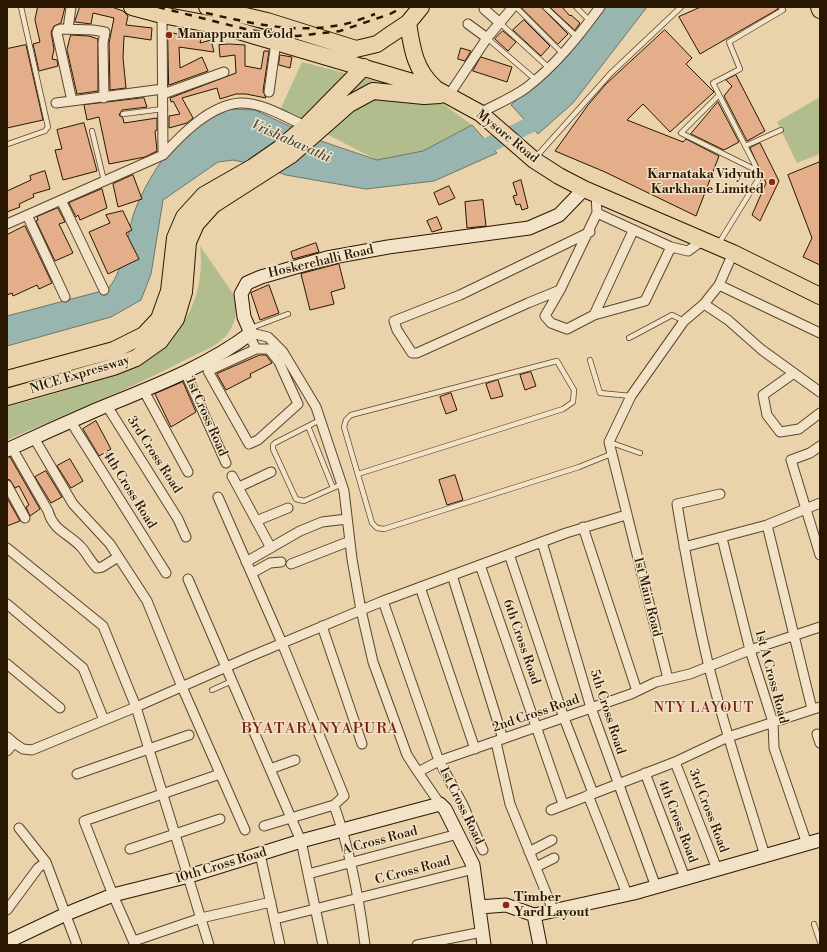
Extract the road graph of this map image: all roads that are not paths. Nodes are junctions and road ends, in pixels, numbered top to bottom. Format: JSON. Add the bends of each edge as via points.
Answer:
{"nodes":[{"id":1,"x":21,"y":7,"type":"edge"},
{"id":2,"x":70,"y":7,"type":"edge"},
{"id":3,"x":132,"y":7,"type":"edge"},
{"id":4,"x":206,"y":7,"type":"edge"},
{"id":5,"x":225,"y":7,"type":"edge"},
{"id":6,"x":421,"y":7,"type":"edge"},
{"id":7,"x":514,"y":7,"type":"edge"},
{"id":8,"x":545,"y":7,"type":"edge"},
{"id":9,"x":576,"y":7,"type":"edge"},
{"id":10,"x":600,"y":7,"type":"edge"},
{"id":11,"x":681,"y":7,"type":"edge"},
{"id":12,"x":781,"y":7,"type":"edge"},
{"id":13,"x":819,"y":7,"type":"edge"},
{"id":14,"x":484,"y":9,"type":"dead end"},
{"id":15,"x":820,"y":10,"type":"edge"},
{"id":16,"x":245,"y":14,"type":"junction"},
{"id":17,"x":162,"y":15,"type":"junction"},
{"id":18,"x":590,"y":21,"type":"junction"},
{"id":19,"x":408,"y":23,"type":"junction"},
{"id":20,"x":500,"y":23,"type":"junction"},
{"id":21,"x":468,"y":24,"type":"dead end"},
{"id":22,"x":68,"y":29,"type":"junction"},
{"id":23,"x":577,"y":37,"type":"junction"},
{"id":24,"x":487,"y":38,"type":"junction"},
{"id":25,"x":276,"y":42,"type":"junction"},
{"id":26,"x":564,"y":55,"type":"junction"},
{"id":27,"x":364,"y":67,"type":"junction"},
{"id":28,"x":549,"y":68,"type":"junction"},
{"id":29,"x":224,"y":72,"type":"dead end"},
{"id":30,"x":536,"y":80,"type":"junction"},
{"id":31,"x":163,"y":91,"type":"junction"},
{"id":32,"x":269,"y":92,"type":"dead end"},
{"id":33,"x":443,"y":92,"type":"junction"},
{"id":34,"x":719,"y":95,"type":"junction"},
{"id":35,"x":104,"y":98,"type":"junction"},
{"id":36,"x":72,"y":101,"type":"junction"},
{"id":37,"x":56,"y":103,"type":"dead end"},
{"id":38,"x":163,"y":109,"type":"junction"},
{"id":39,"x":123,"y":114,"type":"dead end"},
{"id":40,"x":486,"y":118,"type":"junction"},
{"id":41,"x":781,"y":130,"type":"dead end"},
{"id":42,"x":92,"y":131,"type":"dead end"},
{"id":43,"x":306,"y":131,"type":"junction"},
{"id":44,"x":8,"y":144,"type":"dead end"},
{"id":45,"x":745,"y":146,"type":"junction"},
{"id":46,"x":163,"y":155,"type":"junction"},
{"id":47,"x":533,"y":159,"type":"junction"},
{"id":48,"x":257,"y":171,"type":"junction"},
{"id":49,"x":758,"y":171,"type":"junction"},
{"id":50,"x":104,"y":181,"type":"junction"},
{"id":51,"x":590,"y":191,"type":"junction"},
{"id":52,"x":61,"y":200,"type":"junction"},
{"id":53,"x":597,"y":213,"type":"junction"},
{"id":54,"x":27,"y":215,"type":"junction"},
{"id":55,"x":7,"y":224,"type":"edge"},
{"id":56,"x":633,"y":231,"type":"junction"},
{"id":57,"x":590,"y":232,"type":"junction"},
{"id":58,"x":710,"y":243,"type":"junction"},
{"id":59,"x":670,"y":247,"type":"junction"},
{"id":60,"x":733,"y":253,"type":"junction"},
{"id":61,"x":719,"y":285,"type":"junction"},
{"id":62,"x":104,"y":290,"type":"dead end"},
{"id":63,"x":560,"y":290,"type":"junction"},
{"id":64,"x":820,"y":296,"type":"edge"},
{"id":65,"x":65,"y":297,"type":"dead end"},
{"id":66,"x":704,"y":304,"type":"junction"},
{"id":67,"x":288,"y":314,"type":"dead end"},
{"id":68,"x":594,"y":315,"type":"junction"},
{"id":69,"x":684,"y":321,"type":"junction"},
{"id":70,"x":250,"y":332,"type":"junction"},
{"id":71,"x":820,"y":333,"type":"edge"},
{"id":72,"x":629,"y":338,"type":"dead end"},
{"id":73,"x":256,"y":349,"type":"junction"},
{"id":74,"x":590,"y":360,"type":"dead end"},
{"id":75,"x":185,"y":372,"type":"junction"},
{"id":76,"x":794,"y":373,"type":"junction"},
{"id":77,"x":7,"y":379,"type":"edge"},
{"id":78,"x":144,"y":391,"type":"junction"},
{"id":79,"x":820,"y":392,"type":"edge"},
{"id":80,"x":631,"y":396,"type":"junction"},
{"id":81,"x":7,"y":397,"type":"edge"},
{"id":82,"x":107,"y":406,"type":"junction"},
{"id":83,"x":820,"y":412,"type":"edge"},
{"id":84,"x":320,"y":420,"type":"junction"},
{"id":85,"x":71,"y":422,"type":"junction"},
{"id":86,"x":308,"y":426,"type":"junction"},
{"id":87,"x":34,"y":438,"type":"junction"},
{"id":88,"x":609,"y":442,"type":"junction"},
{"id":89,"x":820,"y":446,"type":"edge"},
{"id":90,"x":9,"y":449,"type":"edge"},
{"id":91,"x":640,"y":452,"type":"dead end"},
{"id":92,"x":611,"y":454,"type":"junction"},
{"id":93,"x":226,"y":463,"type":"dead end"},
{"id":94,"x":188,"y":472,"type":"dead end"},
{"id":95,"x":271,"y":472,"type":"dead end"},
{"id":96,"x":358,"y":474,"type":"junction"},
{"id":97,"x":232,"y":476,"type":"dead end"},
{"id":98,"x":7,"y":485,"type":"edge"},
{"id":99,"x":338,"y":486,"type":"junction"},
{"id":100,"x":239,"y":487,"type":"junction"},
{"id":101,"x":720,"y":494,"type":"dead end"},
{"id":102,"x":218,"y":497,"type":"dead end"},
{"id":103,"x":820,"y":503,"type":"edge"},
{"id":104,"x":288,"y":508,"type":"dead end"},
{"id":105,"x":807,"y":509,"type":"junction"},
{"id":106,"x":626,"y":515,"type":"junction"},
{"id":107,"x":25,"y":518,"type":"dead end"},
{"id":108,"x":347,"y":519,"type":"junction"},
{"id":109,"x":256,"y":521,"type":"junction"},
{"id":110,"x":767,"y":525,"type":"junction"},
{"id":111,"x":583,"y":528,"type":"junction"},
{"id":112,"x":186,"y":537,"type":"dead end"},
{"id":113,"x":722,"y":538,"type":"junction"},
{"id":114,"x":350,"y":541,"type":"junction"},
{"id":115,"x":542,"y":542,"type":"junction"},
{"id":116,"x":684,"y":547,"type":"junction"},
{"id":117,"x":7,"y":548,"type":"edge"},
{"id":118,"x":271,"y":548,"type":"junction"},
{"id":119,"x":509,"y":554,"type":"junction"},
{"id":120,"x":820,"y":555,"type":"edge"},
{"id":121,"x":118,"y":557,"type":"junction"},
{"id":122,"x":246,"y":562,"type":"junction"},
{"id":123,"x":281,"y":562,"type":"dead end"},
{"id":124,"x":291,"y":564,"type":"dead end"},
{"id":125,"x":480,"y":565,"type":"junction"},
{"id":126,"x":166,"y":573,"type":"dead end"},
{"id":127,"x":252,"y":573,"type":"junction"},
{"id":128,"x":452,"y":575,"type":"junction"},
{"id":129,"x":188,"y":579,"type":"dead end"},
{"id":130,"x":420,"y":587,"type":"junction"},
{"id":131,"x":383,"y":601,"type":"junction"},
{"id":132,"x":7,"y":604,"type":"edge"},
{"id":133,"x":361,"y":610,"type":"junction"},
{"id":134,"x":322,"y":626,"type":"junction"},
{"id":135,"x":820,"y":627,"type":"edge"},
{"id":136,"x":793,"y":637,"type":"junction"},
{"id":137,"x":282,"y":643,"type":"junction"},
{"id":138,"x":750,"y":650,"type":"junction"},
{"id":139,"x":7,"y":664,"type":"edge"},
{"id":140,"x":226,"y":667,"type":"junction"},
{"id":141,"x":709,"y":667,"type":"junction"},
{"id":142,"x":668,"y":679,"type":"junction"},
{"id":143,"x":232,"y":681,"type":"junction"},
{"id":144,"x":182,"y":687,"type":"junction"},
{"id":145,"x":212,"y":690,"type":"dead end"},
{"id":146,"x":637,"y":691,"type":"junction"},
{"id":147,"x":136,"y":707,"type":"junction"},
{"id":148,"x":60,"y":708,"type":"dead end"},
{"id":149,"x":591,"y":708,"type":"junction"},
{"id":150,"x":816,"y":708,"type":"edge"},
{"id":151,"x":564,"y":718,"type":"junction"},
{"id":152,"x":104,"y":720,"type":"junction"},
{"id":153,"x":773,"y":722,"type":"junction"},
{"id":154,"x":536,"y":727,"type":"junction"},
{"id":155,"x":190,"y":734,"type":"dead end"},
{"id":156,"x":817,"y":734,"type":"dead end"},
{"id":157,"x":728,"y":737,"type":"junction"},
{"id":158,"x":11,"y":740,"type":"edge"},
{"id":159,"x":500,"y":740,"type":"junction"},
{"id":160,"x":362,"y":744,"type":"dead end"},
{"id":161,"x":820,"y":744,"type":"edge"},
{"id":162,"x":475,"y":749,"type":"junction"},
{"id":163,"x":149,"y":750,"type":"junction"},
{"id":164,"x":7,"y":751,"type":"edge"},
{"id":165,"x":295,"y":760,"type":"dead end"},
{"id":166,"x":438,"y":761,"type":"junction"},
{"id":167,"x":675,"y":762,"type":"junction"},
{"id":168,"x":270,"y":769,"type":"junction"},
{"id":169,"x":418,"y":772,"type":"junction"},
{"id":170,"x":645,"y":773,"type":"junction"},
{"id":171,"x":77,"y":774,"type":"dead end"},
{"id":172,"x":220,"y":774,"type":"junction"},
{"id":173,"x":617,"y":784,"type":"junction"},
{"id":174,"x":591,"y":794,"type":"junction"},
{"id":175,"x":163,"y":795,"type":"junction"},
{"id":176,"x":440,"y":804,"type":"junction"},
{"id":177,"x":563,"y":804,"type":"junction"},
{"id":178,"x":334,"y":805,"type":"junction"},
{"id":179,"x":551,"y":810,"type":"dead end"},
{"id":180,"x":291,"y":816,"type":"junction"},
{"id":181,"x":220,"y":819,"type":"dead end"},
{"id":182,"x":264,"y":826,"type":"dead end"},
{"id":183,"x":19,"y":828,"type":"dead end"},
{"id":184,"x":245,"y":830,"type":"dead end"},
{"id":185,"x":343,"y":830,"type":"junction"},
{"id":186,"x":458,"y":834,"type":"junction"},
{"id":187,"x":176,"y":835,"type":"junction"},
{"id":188,"x":552,"y":840,"type":"dead end"},
{"id":189,"x":820,"y":840,"type":"edge"},
{"id":190,"x":301,"y":841,"type":"junction"},
{"id":191,"x":807,"y":844,"type":"junction"},
{"id":192,"x":130,"y":849,"type":"dead end"},
{"id":193,"x":482,"y":850,"type":"dead end"},
{"id":194,"x":529,"y":852,"type":"junction"},
{"id":195,"x":260,"y":854,"type":"junction"},
{"id":196,"x":765,"y":856,"type":"junction"},
{"id":197,"x":554,"y":858,"type":"dead end"},
{"id":198,"x":46,"y":862,"type":"junction"},
{"id":199,"x":350,"y":862,"type":"junction"},
{"id":200,"x":536,"y":867,"type":"junction"},
{"id":201,"x":474,"y":869,"type":"junction"},
{"id":202,"x":717,"y":869,"type":"junction"},
{"id":203,"x":308,"y":874,"type":"junction"},
{"id":204,"x":189,"y":876,"type":"junction"},
{"id":205,"x":685,"y":878,"type":"junction"},
{"id":206,"x":656,"y":887,"type":"junction"},
{"id":207,"x":627,"y":894,"type":"junction"},
{"id":208,"x":113,"y":895,"type":"junction"},
{"id":209,"x":359,"y":899,"type":"junction"},
{"id":210,"x":271,"y":902,"type":"junction"},
{"id":211,"x":479,"y":906,"type":"junction"},
{"id":212,"x":7,"y":910,"type":"edge"},
{"id":213,"x":314,"y":910,"type":"junction"},
{"id":214,"x":553,"y":910,"type":"junction"},
{"id":215,"x":66,"y":914,"type":"junction"},
{"id":216,"x":534,"y":914,"type":"junction"},
{"id":217,"x":201,"y":918,"type":"junction"},
{"id":218,"x":274,"y":919,"type":"junction"},
{"id":219,"x":814,"y":924,"type":"dead end"},
{"id":220,"x":482,"y":932,"type":"junction"},
{"id":221,"x":7,"y":942,"type":"edge"},
{"id":222,"x":820,"y":942,"type":"edge"},
{"id":223,"x":134,"y":943,"type":"edge"},
{"id":224,"x":77,"y":945,"type":"edge"},
{"id":225,"x":209,"y":945,"type":"edge"},
{"id":226,"x":280,"y":945,"type":"edge"},
{"id":227,"x":323,"y":945,"type":"edge"},
{"id":228,"x":365,"y":945,"type":"edge"},
{"id":229,"x":417,"y":945,"type":"edge"},
{"id":230,"x":484,"y":945,"type":"edge"},
{"id":231,"x":540,"y":945,"type":"edge"}],
"edges":[{"from":1,"to":44,"type":"lane","via":[[48,129]]},
{"from":2,"to":22,"type":"street"},
{"from":3,"to":17,"type":"highway","name":"Mysore Road"},
{"from":4,"to":16,"type":"highway"},
{"from":5,"to":16,"type":"lane"},
{"from":6,"to":19,"type":"highway"},
{"from":7,"to":20,"type":"street"},
{"from":7,"to":26,"type":"lane"},
{"from":8,"to":23,"type":"lane"},
{"from":9,"to":18,"type":"lane"},
{"from":10,"to":18,"type":"street"},
{"from":11,"to":47,"type":"lane","via":[[611,73]]},
{"from":12,"to":34,"type":"lane","via":[[783,10],[729,42],[740,69],[713,83]]},
{"from":13,"to":15,"type":"highway"},
{"from":14,"to":20,"type":"street"},
{"from":16,"to":19,"type":"highway","via":[[356,49],[377,44]]},
{"from":17,"to":25,"type":"highway","name":"Mysore Road","via":[[225,27]]},
{"from":17,"to":31,"type":"street"},
{"from":18,"to":23,"type":"street"},
{"from":19,"to":33,"type":"highway","via":[[417,66],[426,79]]},
{"from":20,"to":24,"type":"street"},
{"from":20,"to":28,"type":"lane"},
{"from":21,"to":24,"type":"street"},
{"from":22,"to":35,"type":"street","via":[[105,32]]},
{"from":22,"to":36,"type":"street","via":[[58,30],[57,33]]},
{"from":23,"to":26,"type":"street"},
{"from":24,"to":30,"type":"lane"},
{"from":24,"to":33,"type":"street"},
{"from":25,"to":27,"type":"highway","name":"Mysore Road"},
{"from":25,"to":32,"type":"street"},
{"from":26,"to":28,"type":"street"},
{"from":27,"to":33,"type":"highway","name":"Mysore Road"},
{"from":27,"to":43,"type":"highway","name":"NICE Expressway"},
{"from":28,"to":30,"type":"street"},
{"from":29,"to":31,"type":"street"},
{"from":30,"to":40,"type":"street"},
{"from":31,"to":35,"type":"street"},
{"from":31,"to":38,"type":"street"},
{"from":33,"to":40,"type":"highway","name":"Mysore Road"},
{"from":33,"to":43,"type":"highway","name":"NICE Expressway","via":[[424,96],[373,91]]},
{"from":34,"to":45,"type":"lane"},
{"from":34,"to":49,"type":"lane","via":[[681,133]]},
{"from":35,"to":36,"type":"street"},
{"from":36,"to":37,"type":"street"},
{"from":38,"to":39,"type":"lane"},
{"from":38,"to":46,"type":"street"},
{"from":40,"to":47,"type":"highway","name":"Mysore Road"},
{"from":41,"to":45,"type":"lane"},
{"from":42,"to":50,"type":"lane"},
{"from":43,"to":46,"type":"street","via":[[262,108],[240,103],[219,108],[184,132]]},
{"from":43,"to":48,"type":"highway","name":"NICE Expressway","via":[[279,149]]},
{"from":45,"to":49,"type":"lane"},
{"from":46,"to":50,"type":"street"},
{"from":47,"to":51,"type":"highway","name":"Mysore Road"},
{"from":48,"to":77,"type":"highway","name":"NICE Expressway","via":[[204,196],[184,216],[175,238],[168,291],[159,319],[144,335],[114,350]]},
{"from":48,"to":81,"type":"highway","name":"NICE Expressway","via":[[213,205],[196,224],[188,242],[184,292],[176,319],[160,341],[136,358],[113,367]]},
{"from":49,"to":58,"type":"lane","via":[[759,178],[728,231]]},
{"from":50,"to":52,"type":"street"},
{"from":51,"to":53,"type":"street"},
{"from":51,"to":58,"type":"highway","name":"Mysore Road"},
{"from":51,"to":70,"type":"street","name":"Hoskerehalli Road","via":[[559,215],[529,228],[388,247],[327,258],[261,276],[247,283],[241,294],[244,317]]},
{"from":52,"to":54,"type":"street"},
{"from":52,"to":62,"type":"street"},
{"from":53,"to":56,"type":"street"},
{"from":53,"to":57,"type":"street"},
{"from":54,"to":55,"type":"street"},
{"from":54,"to":65,"type":"street"},
{"from":56,"to":59,"type":"street"},
{"from":56,"to":68,"type":"street"},
{"from":57,"to":63,"type":"street"},
{"from":57,"to":63,"type":"street","via":[[460,295],[394,322],[412,353],[417,353]]},
{"from":58,"to":59,"type":"street","via":[[688,251]]},
{"from":58,"to":60,"type":"highway","name":"Mysore Road"},
{"from":59,"to":68,"type":"street","via":[[644,300]]},
{"from":60,"to":61,"type":"street"},
{"from":60,"to":64,"type":"highway","name":"Mysore Road"},
{"from":61,"to":66,"type":"street"},
{"from":61,"to":71,"type":"street"},
{"from":63,"to":68,"type":"street","via":[[545,316],[551,323],[567,329]]},
{"from":66,"to":69,"type":"street"},
{"from":66,"to":76,"type":"street"},
{"from":67,"to":70,"type":"lane"},
{"from":69,"to":72,"type":"lane","via":[[672,315]]},
{"from":69,"to":80,"type":"street"},
{"from":70,"to":73,"type":"street"},
{"from":70,"to":75,"type":"street"},
{"from":70,"to":84,"type":"street","via":[[268,337],[283,352],[316,407]]},
{"from":73,"to":73,"type":"street","via":[[208,371],[249,444],[258,440],[298,404],[279,362],[269,348]]},
{"from":74,"to":80,"type":"lane","via":[[600,393]]},
{"from":75,"to":78,"type":"street"},
{"from":75,"to":93,"type":"street","name":"1st Cross Road"},
{"from":76,"to":79,"type":"street"},
{"from":76,"to":83,"type":"street","via":[[763,395],[767,415],[780,432],[799,429]]},
{"from":78,"to":82,"type":"street"},
{"from":78,"to":94,"type":"street"},
{"from":80,"to":88,"type":"street"},
{"from":82,"to":85,"type":"street"},
{"from":82,"to":112,"type":"street","name":"3rd Cross Road","via":[[178,519]]},
{"from":84,"to":86,"type":"lane"},
{"from":84,"to":99,"type":"street"},
{"from":85,"to":87,"type":"street"},
{"from":85,"to":126,"type":"street","name":"4th Cross Road"},
{"from":86,"to":99,"type":"lane"},
{"from":86,"to":99,"type":"lane","via":[[273,445],[296,499],[304,501]]},
{"from":87,"to":90,"type":"street"},
{"from":87,"to":121,"type":"street","via":[[73,504],[110,544]]},
{"from":88,"to":91,"type":"lane"},
{"from":88,"to":92,"type":"street","name":"1st Main Road"},
{"from":89,"to":105,"type":"street","via":[[791,460]]},
{"from":90,"to":121,"type":"street","via":[[56,528],[82,548],[97,568]]},
{"from":92,"to":96,"type":"lane","via":[[579,467],[384,529],[377,528],[372,522]]},
{"from":92,"to":106,"type":"street","name":"1st Main Road"},
{"from":95,"to":100,"type":"street"},
{"from":96,"to":96,"type":"lane","via":[[344,427],[351,415],[557,361],[574,390],[573,402],[563,409]]},
{"from":97,"to":100,"type":"street"},
{"from":98,"to":107,"type":"street"},
{"from":99,"to":108,"type":"street"},
{"from":100,"to":109,"type":"street"},
{"from":101,"to":116,"type":"street","via":[[677,504]]},
{"from":102,"to":122,"type":"street"},
{"from":103,"to":105,"type":"street"},
{"from":104,"to":109,"type":"street"},
{"from":105,"to":110,"type":"street"},
{"from":105,"to":120,"type":"street"},
{"from":106,"to":111,"type":"street"},
{"from":106,"to":142,"type":"street","name":"1st Main Road"},
{"from":108,"to":114,"type":"street"},
{"from":108,"to":118,"type":"street","via":[[322,522]]},
{"from":109,"to":118,"type":"street"},
{"from":110,"to":113,"type":"street"},
{"from":110,"to":136,"type":"street"},
{"from":111,"to":115,"type":"street"},
{"from":111,"to":146,"type":"street"},
{"from":113,"to":116,"type":"street"},
{"from":113,"to":138,"type":"street","name":"1st A Cross Road"},
{"from":114,"to":124,"type":"street"},
{"from":114,"to":133,"type":"street"},
{"from":115,"to":119,"type":"street"},
{"from":115,"to":149,"type":"street","name":"5th Cross Road"},
{"from":116,"to":141,"type":"street"},
{"from":117,"to":147,"type":"street","via":[[103,626]]},
{"from":118,"to":122,"type":"street"},
{"from":119,"to":125,"type":"street"},
{"from":119,"to":151,"type":"street"},
{"from":121,"to":144,"type":"street","via":[[147,601]]},
{"from":122,"to":127,"type":"street"},
{"from":123,"to":127,"type":"street","via":[[270,563]]},
{"from":125,"to":128,"type":"street"},
{"from":125,"to":154,"type":"street","name":"6th Cross Road"},
{"from":127,"to":137,"type":"street"},
{"from":128,"to":130,"type":"street"},
{"from":128,"to":159,"type":"street"},
{"from":129,"to":140,"type":"street"},
{"from":130,"to":131,"type":"street"},
{"from":130,"to":162,"type":"street"},
{"from":131,"to":133,"type":"street"},
{"from":131,"to":166,"type":"street","name":"1st Cross Road"},
{"from":132,"to":152,"type":"street","via":[[83,668]]},
{"from":133,"to":134,"type":"street"},
{"from":133,"to":169,"type":"street","via":[[373,662],[407,754]]},
{"from":134,"to":137,"type":"street"},
{"from":134,"to":160,"type":"street"},
{"from":135,"to":136,"type":"street","name":"2nd Cross Road"},
{"from":136,"to":138,"type":"street","name":"2nd Cross Road"},
{"from":136,"to":150,"type":"street"},
{"from":137,"to":140,"type":"street"},
{"from":137,"to":178,"type":"street","via":[[344,796]]},
{"from":138,"to":141,"type":"street","name":"2nd Cross Road"},
{"from":138,"to":153,"type":"street","name":"1st A Cross Road"},
{"from":139,"to":148,"type":"street"},
{"from":140,"to":143,"type":"street"},
{"from":140,"to":144,"type":"street"},
{"from":141,"to":142,"type":"street","name":"2nd Cross Road"},
{"from":141,"to":157,"type":"street"},
{"from":142,"to":146,"type":"street","name":"2nd Cross Road"},
{"from":143,"to":145,"type":"lane"},
{"from":143,"to":168,"type":"street"},
{"from":144,"to":147,"type":"street"},
{"from":144,"to":172,"type":"street"},
{"from":146,"to":149,"type":"street","name":"2nd Cross Road"},
{"from":147,"to":152,"type":"street"},
{"from":147,"to":163,"type":"street"},
{"from":149,"to":151,"type":"street","name":"2nd Cross Road"},
{"from":149,"to":173,"type":"street","name":"5th Cross Road"},
{"from":150,"to":153,"type":"street"},
{"from":151,"to":154,"type":"street","name":"2nd Cross Road"},
{"from":151,"to":174,"type":"street"},
{"from":152,"to":158,"type":"street","via":[[32,750],[23,749]]},
{"from":153,"to":157,"type":"street"},
{"from":153,"to":191,"type":"street","name":"1st A Cross Road","via":[[774,748]]},
{"from":154,"to":159,"type":"street","name":"2nd Cross Road"},
{"from":154,"to":177,"type":"street","name":"6th Cross Road"},
{"from":155,"to":163,"type":"street"},
{"from":156,"to":161,"type":"street"},
{"from":157,"to":167,"type":"street"},
{"from":157,"to":196,"type":"street"},
{"from":158,"to":164,"type":"street"},
{"from":159,"to":162,"type":"street","name":"2nd Cross Road"},
{"from":159,"to":194,"type":"street","via":[[510,804]]},
{"from":162,"to":166,"type":"street","name":"2nd Cross Road"},
{"from":163,"to":171,"type":"street"},
{"from":163,"to":175,"type":"street"},
{"from":165,"to":168,"type":"street"},
{"from":166,"to":169,"type":"street","name":"2nd Cross Road"},
{"from":166,"to":193,"type":"street","name":"1st Cross Road","via":[[463,805]]},
{"from":167,"to":170,"type":"street"},
{"from":167,"to":202,"type":"street","name":"3rd Cross Road"},
{"from":168,"to":180,"type":"street"},
{"from":169,"to":176,"type":"street"},
{"from":170,"to":173,"type":"street"},
{"from":170,"to":205,"type":"street","name":"4th Cross Road"},
{"from":172,"to":175,"type":"street"},
{"from":172,"to":184,"type":"street"},
{"from":173,"to":174,"type":"street"},
{"from":173,"to":206,"type":"street","name":"5th Cross Road"},
{"from":174,"to":177,"type":"street"},
{"from":174,"to":207,"type":"street"},
{"from":175,"to":187,"type":"street"},
{"from":175,"to":208,"type":"street","via":[[84,821]]},
{"from":176,"to":185,"type":"street","name":"10th Cross Road"},
{"from":176,"to":186,"type":"street","name":"1st Cross Road"},
{"from":177,"to":179,"type":"street"},
{"from":178,"to":180,"type":"street"},
{"from":178,"to":185,"type":"street"},
{"from":180,"to":182,"type":"street"},
{"from":180,"to":190,"type":"street"},
{"from":181,"to":187,"type":"street"},
{"from":183,"to":198,"type":"street"},
{"from":185,"to":190,"type":"street","name":"10th Cross Road"},
{"from":185,"to":199,"type":"street"},
{"from":186,"to":199,"type":"street","name":"A Cross Road"},
{"from":186,"to":201,"type":"street","name":"1st Cross Road"},
{"from":187,"to":192,"type":"street"},
{"from":187,"to":204,"type":"street"},
{"from":188,"to":194,"type":"street"},
{"from":189,"to":191,"type":"street"},
{"from":190,"to":195,"type":"street","name":"10th Cross Road"},
{"from":190,"to":203,"type":"street"},
{"from":191,"to":196,"type":"street"},
{"from":194,"to":200,"type":"street"},
{"from":195,"to":204,"type":"street","name":"10th Cross Road"},
{"from":195,"to":210,"type":"street"},
{"from":196,"to":202,"type":"street"},
{"from":197,"to":200,"type":"street"},
{"from":198,"to":212,"type":"street","via":[[38,868]]},
{"from":198,"to":215,"type":"street"},
{"from":199,"to":203,"type":"street","name":"A Cross Road"},
{"from":199,"to":209,"type":"street"},
{"from":200,"to":214,"type":"street"},
{"from":201,"to":209,"type":"street","name":"C Cross Road"},
{"from":201,"to":211,"type":"street","name":"1st Cross Road"},
{"from":202,"to":205,"type":"street"},
{"from":203,"to":213,"type":"street"},
{"from":204,"to":208,"type":"street","name":"10th Cross Road"},
{"from":204,"to":217,"type":"street"},
{"from":205,"to":206,"type":"street"},
{"from":206,"to":207,"type":"street"},
{"from":207,"to":214,"type":"street"},
{"from":208,"to":215,"type":"street","name":"10th Cross Road"},
{"from":208,"to":223,"type":"street"},
{"from":209,"to":213,"type":"street","name":"C Cross Road"},
{"from":209,"to":228,"type":"street"},
{"from":210,"to":217,"type":"street"},
{"from":210,"to":218,"type":"street"},
{"from":211,"to":216,"type":"street","via":[[506,905]]},
{"from":211,"to":220,"type":"street","name":"1st Cross Road"},
{"from":213,"to":218,"type":"street","name":"C Cross Road"},
{"from":213,"to":227,"type":"street"},
{"from":214,"to":216,"type":"street"},
{"from":215,"to":221,"type":"street","name":"10th Cross Road"},
{"from":215,"to":224,"type":"street"},
{"from":216,"to":231,"type":"street"},
{"from":217,"to":223,"type":"street"},
{"from":217,"to":225,"type":"street"},
{"from":218,"to":226,"type":"street"},
{"from":219,"to":222,"type":"lane"},
{"from":220,"to":229,"type":"street"},
{"from":220,"to":230,"type":"street","name":"1st Cross Road"}]}
